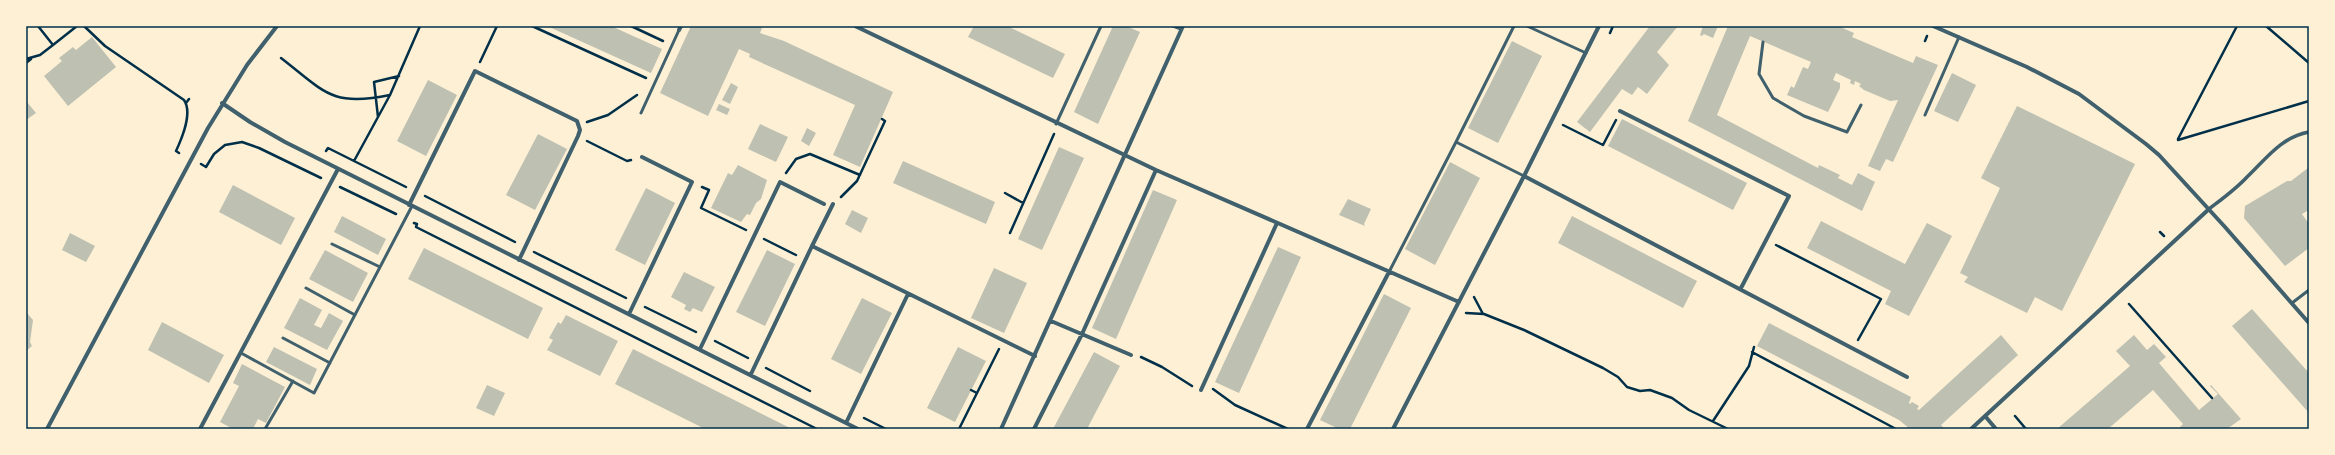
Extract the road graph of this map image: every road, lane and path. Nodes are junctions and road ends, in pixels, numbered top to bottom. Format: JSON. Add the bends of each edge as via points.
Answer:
{"nodes":[{"id":1,"x":38,"y":26,"type":"edge"},
{"id":2,"x":77,"y":26,"type":"edge"},
{"id":3,"x":84,"y":26,"type":"edge"},
{"id":4,"x":277,"y":26,"type":"edge"},
{"id":5,"x":420,"y":26,"type":"edge"},
{"id":6,"x":497,"y":26,"type":"edge"},
{"id":7,"x":532,"y":26,"type":"edge"},
{"id":8,"x":631,"y":26,"type":"edge"},
{"id":9,"x":855,"y":26,"type":"edge"},
{"id":10,"x":1101,"y":26,"type":"edge"},
{"id":11,"x":1173,"y":26,"type":"edge"},
{"id":12,"x":1514,"y":26,"type":"edge"},
{"id":13,"x":1527,"y":26,"type":"edge"},
{"id":14,"x":1599,"y":26,"type":"edge"},
{"id":15,"x":1933,"y":26,"type":"edge"},
{"id":16,"x":2237,"y":26,"type":"edge"},
{"id":17,"x":2266,"y":26,"type":"edge"},
{"id":18,"x":680,"y":28,"type":"edge"},
{"id":19,"x":865,"y":28,"type":"edge"},
{"id":20,"x":1182,"y":28,"type":"edge"},
{"id":21,"x":1926,"y":36,"type":"dead end"},
{"id":22,"x":1959,"y":36,"type":"junction"},
{"id":23,"x":1925,"y":41,"type":"dead end"},
{"id":24,"x":1763,"y":42,"type":"dead end"},
{"id":25,"x":672,"y":44,"type":"junction"},
{"id":26,"x":53,"y":45,"type":"junction"},
{"id":27,"x":1586,"y":53,"type":"junction"},
{"id":28,"x":32,"y":57,"type":"junction"},
{"id":29,"x":281,"y":58,"type":"dead end"},
{"id":30,"x":26,"y":59,"type":"edge"},
{"id":31,"x":26,"y":63,"type":"edge"},
{"id":32,"x":2309,"y":63,"type":"edge"},
{"id":33,"x":475,"y":71,"type":"junction"},
{"id":34,"x":400,"y":76,"type":"junction"},
{"id":35,"x":657,"y":79,"type":"junction"},
{"id":36,"x":639,"y":93,"type":"dead end"},
{"id":37,"x":390,"y":95,"type":"junction"},
{"id":38,"x":376,"y":98,"type":"junction"},
{"id":39,"x":190,"y":99,"type":"dead end"},
{"id":40,"x":2309,"y":101,"type":"edge"},
{"id":41,"x":186,"y":102,"type":"junction"},
{"id":42,"x":222,"y":103,"type":"junction"},
{"id":43,"x":1861,"y":105,"type":"dead end"},
{"id":44,"x":1620,"y":111,"type":"joint"},
{"id":45,"x":641,"y":113,"type":"dead end"},
{"id":46,"x":1925,"y":115,"type":"dead end"},
{"id":47,"x":378,"y":117,"type":"junction"},
{"id":48,"x":882,"y":119,"type":"dead end"},
{"id":49,"x":577,"y":121,"type":"junction"},
{"id":50,"x":1058,"y":124,"type":"junction"},
{"id":51,"x":1563,"y":125,"type":"dead end"},
{"id":52,"x":2309,"y":132,"type":"edge"},
{"id":53,"x":578,"y":136,"type":"junction"},
{"id":54,"x":1456,"y":142,"type":"junction"},
{"id":55,"x":328,"y":148,"type":"dead end"},
{"id":56,"x":179,"y":153,"type":"dead end"},
{"id":57,"x":1124,"y":155,"type":"junction"},
{"id":58,"x":642,"y":157,"type":"joint"},
{"id":59,"x":354,"y":161,"type":"junction"},
{"id":60,"x":201,"y":164,"type":"dead end"},
{"id":61,"x":338,"y":169,"type":"junction"},
{"id":62,"x":1156,"y":170,"type":"junction"},
{"id":63,"x":860,"y":175,"type":"junction"},
{"id":64,"x":1524,"y":176,"type":"junction"},
{"id":65,"x":692,"y":182,"type":"junction"},
{"id":66,"x":780,"y":182,"type":"junction"},
{"id":67,"x":331,"y":183,"type":"junction"},
{"id":68,"x":416,"y":191,"type":"junction"},
{"id":69,"x":1005,"y":193,"type":"dead end"},
{"id":70,"x":1024,"y":203,"type":"junction"},
{"id":71,"x":824,"y":204,"type":"dead end"},
{"id":72,"x":833,"y":204,"type":"joint"},
{"id":73,"x":410,"y":206,"type":"junction"},
{"id":74,"x":2209,"y":209,"type":"junction"},
{"id":75,"x":405,"y":218,"type":"junction"},
{"id":76,"x":1277,"y":223,"type":"junction"},
{"id":77,"x":1010,"y":233,"type":"dead end"},
{"id":78,"x":755,"y":234,"type":"junction"},
{"id":79,"x":1766,"y":240,"type":"junction"},
{"id":80,"x":332,"y":244,"type":"dead end"},
{"id":81,"x":812,"y":246,"type":"junction"},
{"id":82,"x":526,"y":248,"type":"junction"},
{"id":83,"x":805,"y":259,"type":"junction"},
{"id":84,"x":519,"y":260,"type":"junction"},
{"id":85,"x":380,"y":267,"type":"junction"},
{"id":86,"x":1389,"y":272,"type":"junction"},
{"id":87,"x":306,"y":288,"type":"dead end"},
{"id":88,"x":1741,"y":288,"type":"junction"},
{"id":89,"x":2309,"y":290,"type":"edge"},
{"id":90,"x":908,"y":294,"type":"junction"},
{"id":91,"x":1474,"y":296,"type":"dead end"},
{"id":92,"x":635,"y":302,"type":"junction"},
{"id":93,"x":1459,"y":302,"type":"junction"},
{"id":94,"x":2292,"y":303,"type":"junction"},
{"id":95,"x":2129,"y":304,"type":"dead end"},
{"id":96,"x":1465,"y":313,"type":"dead end"},
{"id":97,"x":629,"y":314,"type":"junction"},
{"id":98,"x":1484,"y":314,"type":"junction"},
{"id":99,"x":355,"y":315,"type":"junction"},
{"id":100,"x":1051,"y":321,"type":"junction"},
{"id":101,"x":2309,"y":323,"type":"edge"},
{"id":102,"x":1082,"y":334,"type":"junction"},
{"id":103,"x":706,"y":337,"type":"junction"},
{"id":104,"x":283,"y":338,"type":"dead end"},
{"id":105,"x":1003,"y":340,"type":"junction"},
{"id":106,"x":1754,"y":347,"type":"dead end"},
{"id":107,"x":1854,"y":348,"type":"junction"},
{"id":108,"x":700,"y":349,"type":"junction"},
{"id":109,"x":1752,"y":352,"type":"junction"},
{"id":110,"x":240,"y":353,"type":"junction"},
{"id":111,"x":1131,"y":355,"type":"joint"},
{"id":112,"x":1035,"y":356,"type":"junction"},
{"id":113,"x":330,"y":363,"type":"junction"},
{"id":114,"x":757,"y":363,"type":"junction"},
{"id":115,"x":751,"y":374,"type":"junction"},
{"id":116,"x":1907,"y":376,"type":"dead end"},
{"id":117,"x":293,"y":381,"type":"junction"},
{"id":118,"x":1205,"y":381,"type":"junction"},
{"id":119,"x":971,"y":390,"type":"dead end"},
{"id":120,"x":1201,"y":390,"type":"joint"},
{"id":121,"x":977,"y":393,"type":"junction"},
{"id":122,"x":818,"y":395,"type":"dead end"},
{"id":123,"x":2212,"y":398,"type":"dead end"},
{"id":124,"x":851,"y":412,"type":"junction"},
{"id":125,"x":1985,"y":416,"type":"junction"},
{"id":126,"x":2015,"y":416,"type":"dead end"},
{"id":127,"x":1713,"y":421,"type":"junction"},
{"id":128,"x":846,"y":423,"type":"junction"},
{"id":129,"x":48,"y":429,"type":"edge"},
{"id":130,"x":200,"y":429,"type":"edge"},
{"id":131,"x":265,"y":429,"type":"edge"},
{"id":132,"x":817,"y":429,"type":"edge"},
{"id":133,"x":858,"y":429,"type":"edge"},
{"id":134,"x":886,"y":429,"type":"edge"},
{"id":135,"x":959,"y":429,"type":"edge"},
{"id":136,"x":1001,"y":429,"type":"edge"},
{"id":137,"x":1034,"y":429,"type":"edge"},
{"id":138,"x":1288,"y":429,"type":"edge"},
{"id":139,"x":1308,"y":429,"type":"edge"},
{"id":140,"x":1392,"y":429,"type":"edge"},
{"id":141,"x":1728,"y":429,"type":"edge"},
{"id":142,"x":1896,"y":429,"type":"edge"},
{"id":143,"x":1971,"y":429,"type":"edge"},
{"id":144,"x":1996,"y":429,"type":"edge"},
{"id":145,"x":2026,"y":429,"type":"edge"}],
"edges":[{"from":1,"to":26,"type":"path"},
{"from":2,"to":26,"type":"path"},
{"from":3,"to":41,"type":"path","via":[[105,46]]},
{"from":4,"to":42,"type":"street"},
{"from":5,"to":34,"type":"path"},
{"from":6,"to":33,"type":"path"},
{"from":7,"to":35,"type":"path","via":[[652,80]]},
{"from":8,"to":25,"type":"path"},
{"from":9,"to":19,"type":"street"},
{"from":10,"to":50,"type":"lane"},
{"from":11,"to":20,"type":"lane"},
{"from":12,"to":54,"type":"lane"},
{"from":13,"to":27,"type":"lane"},
{"from":14,"to":27,"type":"street"},
{"from":15,"to":22,"type":"street"},
{"from":16,"to":40,"type":"path","via":[[2178,140]]},
{"from":17,"to":32,"type":"path"},
{"from":18,"to":25,"type":"lane"},
{"from":19,"to":50,"type":"street"},
{"from":20,"to":57,"type":"street"},
{"from":21,"to":23,"type":"path"},
{"from":22,"to":46,"type":"lane"},
{"from":22,"to":74,"type":"street","via":[[2079,94],[2159,155]]},
{"from":24,"to":43,"type":"lane","via":[[1759,74],[1773,98],[1804,116],[1848,132]]},
{"from":25,"to":35,"type":"lane"},
{"from":26,"to":28,"type":"path","via":[[40,55]]},
{"from":27,"to":64,"type":"street"},
{"from":28,"to":30,"type":"path"},
{"from":28,"to":31,"type":"path"},
{"from":29,"to":38,"type":"path","via":[[325,92],[339,99]]},
{"from":33,"to":49,"type":"street"},
{"from":33,"to":68,"type":"street"},
{"from":34,"to":37,"type":"path"},
{"from":34,"to":38,"type":"path","via":[[374,82]]},
{"from":35,"to":45,"type":"lane"},
{"from":36,"to":49,"type":"path","via":[[608,115],[592,122]]},
{"from":37,"to":38,"type":"path"},
{"from":37,"to":47,"type":"path"},
{"from":38,"to":47,"type":"path"},
{"from":39,"to":41,"type":"path"},
{"from":41,"to":56,"type":"path","via":[[184,129],[176,151]]},
{"from":42,"to":61,"type":"street","via":[[250,122]]},
{"from":42,"to":129,"type":"street"},
{"from":44,"to":51,"type":"path","via":[[1603,145]]},
{"from":44,"to":79,"type":"street","via":[[1789,196]]},
{"from":47,"to":59,"type":"path"},
{"from":48,"to":63,"type":"path","via":[[884,121]]},
{"from":49,"to":53,"type":"street","via":[[580,130]]},
{"from":50,"to":57,"type":"street"},
{"from":50,"to":70,"type":"path"},
{"from":52,"to":74,"type":"street","via":[[2289,139],[2269,154],[2247,178]]},
{"from":53,"to":58,"type":"path","via":[[627,161]]},
{"from":53,"to":82,"type":"street"},
{"from":54,"to":64,"type":"lane"},
{"from":54,"to":86,"type":"lane"},
{"from":55,"to":59,"type":"path"},
{"from":57,"to":62,"type":"street"},
{"from":57,"to":100,"type":"street"},
{"from":58,"to":65,"type":"street"},
{"from":59,"to":68,"type":"path"},
{"from":60,"to":67,"type":"path","via":[[206,167],[214,154],[225,146],[242,142]]},
{"from":61,"to":67,"type":"street"},
{"from":61,"to":73,"type":"street"},
{"from":62,"to":76,"type":"street"},
{"from":62,"to":102,"type":"street"},
{"from":63,"to":66,"type":"path","via":[[810,154],[796,159]]},
{"from":63,"to":72,"type":"path"},
{"from":64,"to":88,"type":"street"},
{"from":64,"to":93,"type":"street"},
{"from":65,"to":78,"type":"path","via":[[709,190],[701,208]]},
{"from":65,"to":92,"type":"street"},
{"from":66,"to":71,"type":"street"},
{"from":66,"to":78,"type":"street"},
{"from":67,"to":75,"type":"path"},
{"from":67,"to":110,"type":"street"},
{"from":68,"to":73,"type":"street"},
{"from":68,"to":82,"type":"path"},
{"from":69,"to":70,"type":"path"},
{"from":70,"to":77,"type":"path"},
{"from":72,"to":81,"type":"street"},
{"from":73,"to":75,"type":"lane"},
{"from":73,"to":84,"type":"street"},
{"from":74,"to":94,"type":"street"},
{"from":74,"to":125,"type":"street"},
{"from":75,"to":85,"type":"lane"},
{"from":75,"to":132,"type":"path","via":[[416,224],[416,227]]},
{"from":76,"to":86,"type":"street"},
{"from":76,"to":118,"type":"street"},
{"from":78,"to":83,"type":"path"},
{"from":78,"to":103,"type":"street"},
{"from":79,"to":88,"type":"street"},
{"from":79,"to":107,"type":"path","via":[[1881,299]]},
{"from":80,"to":85,"type":"lane"},
{"from":81,"to":83,"type":"street"},
{"from":81,"to":90,"type":"street"},
{"from":82,"to":84,"type":"street"},
{"from":82,"to":92,"type":"path"},
{"from":83,"to":114,"type":"street"},
{"from":84,"to":97,"type":"street"},
{"from":85,"to":99,"type":"lane"},
{"from":86,"to":93,"type":"street"},
{"from":86,"to":139,"type":"street"},
{"from":87,"to":99,"type":"lane"},
{"from":88,"to":107,"type":"street"},
{"from":89,"to":94,"type":"lane"},
{"from":90,"to":105,"type":"street"},
{"from":90,"to":124,"type":"street"},
{"from":91,"to":98,"type":"path"},
{"from":92,"to":97,"type":"street"},
{"from":92,"to":103,"type":"path"},
{"from":93,"to":140,"type":"street"},
{"from":94,"to":101,"type":"street"},
{"from":95,"to":123,"type":"path"},
{"from":96,"to":98,"type":"path"},
{"from":97,"to":108,"type":"street"},
{"from":98,"to":127,"type":"path","via":[[1603,368],[1618,377],[1627,387],[1640,391],[1650,390],[1672,398],[1689,410]]},
{"from":99,"to":113,"type":"lane"},
{"from":100,"to":102,"type":"street"},
{"from":100,"to":112,"type":"street"},
{"from":102,"to":111,"type":"street"},
{"from":102,"to":137,"type":"street"},
{"from":103,"to":108,"type":"street"},
{"from":103,"to":114,"type":"path"},
{"from":104,"to":113,"type":"lane"},
{"from":105,"to":112,"type":"street"},
{"from":105,"to":121,"type":"path"},
{"from":106,"to":109,"type":"path"},
{"from":107,"to":116,"type":"street"},
{"from":108,"to":115,"type":"street"},
{"from":109,"to":127,"type":"path","via":[[1749,366]]},
{"from":109,"to":142,"type":"path"},
{"from":110,"to":117,"type":"lane"},
{"from":110,"to":130,"type":"street"},
{"from":111,"to":120,"type":"path","via":[[1150,361]]},
{"from":112,"to":136,"type":"street"},
{"from":113,"to":117,"type":"lane","via":[[314,393]]},
{"from":114,"to":115,"type":"street"},
{"from":114,"to":122,"type":"path"},
{"from":115,"to":128,"type":"street"},
{"from":117,"to":131,"type":"lane"},
{"from":118,"to":120,"type":"street"},
{"from":118,"to":138,"type":"path","via":[[1219,395],[1235,405]]},
{"from":119,"to":121,"type":"path"},
{"from":121,"to":135,"type":"path"},
{"from":124,"to":128,"type":"street"},
{"from":124,"to":134,"type":"path"},
{"from":125,"to":143,"type":"street"},
{"from":125,"to":144,"type":"street"},
{"from":126,"to":145,"type":"path"},
{"from":127,"to":141,"type":"path"},
{"from":128,"to":133,"type":"street"}]}
